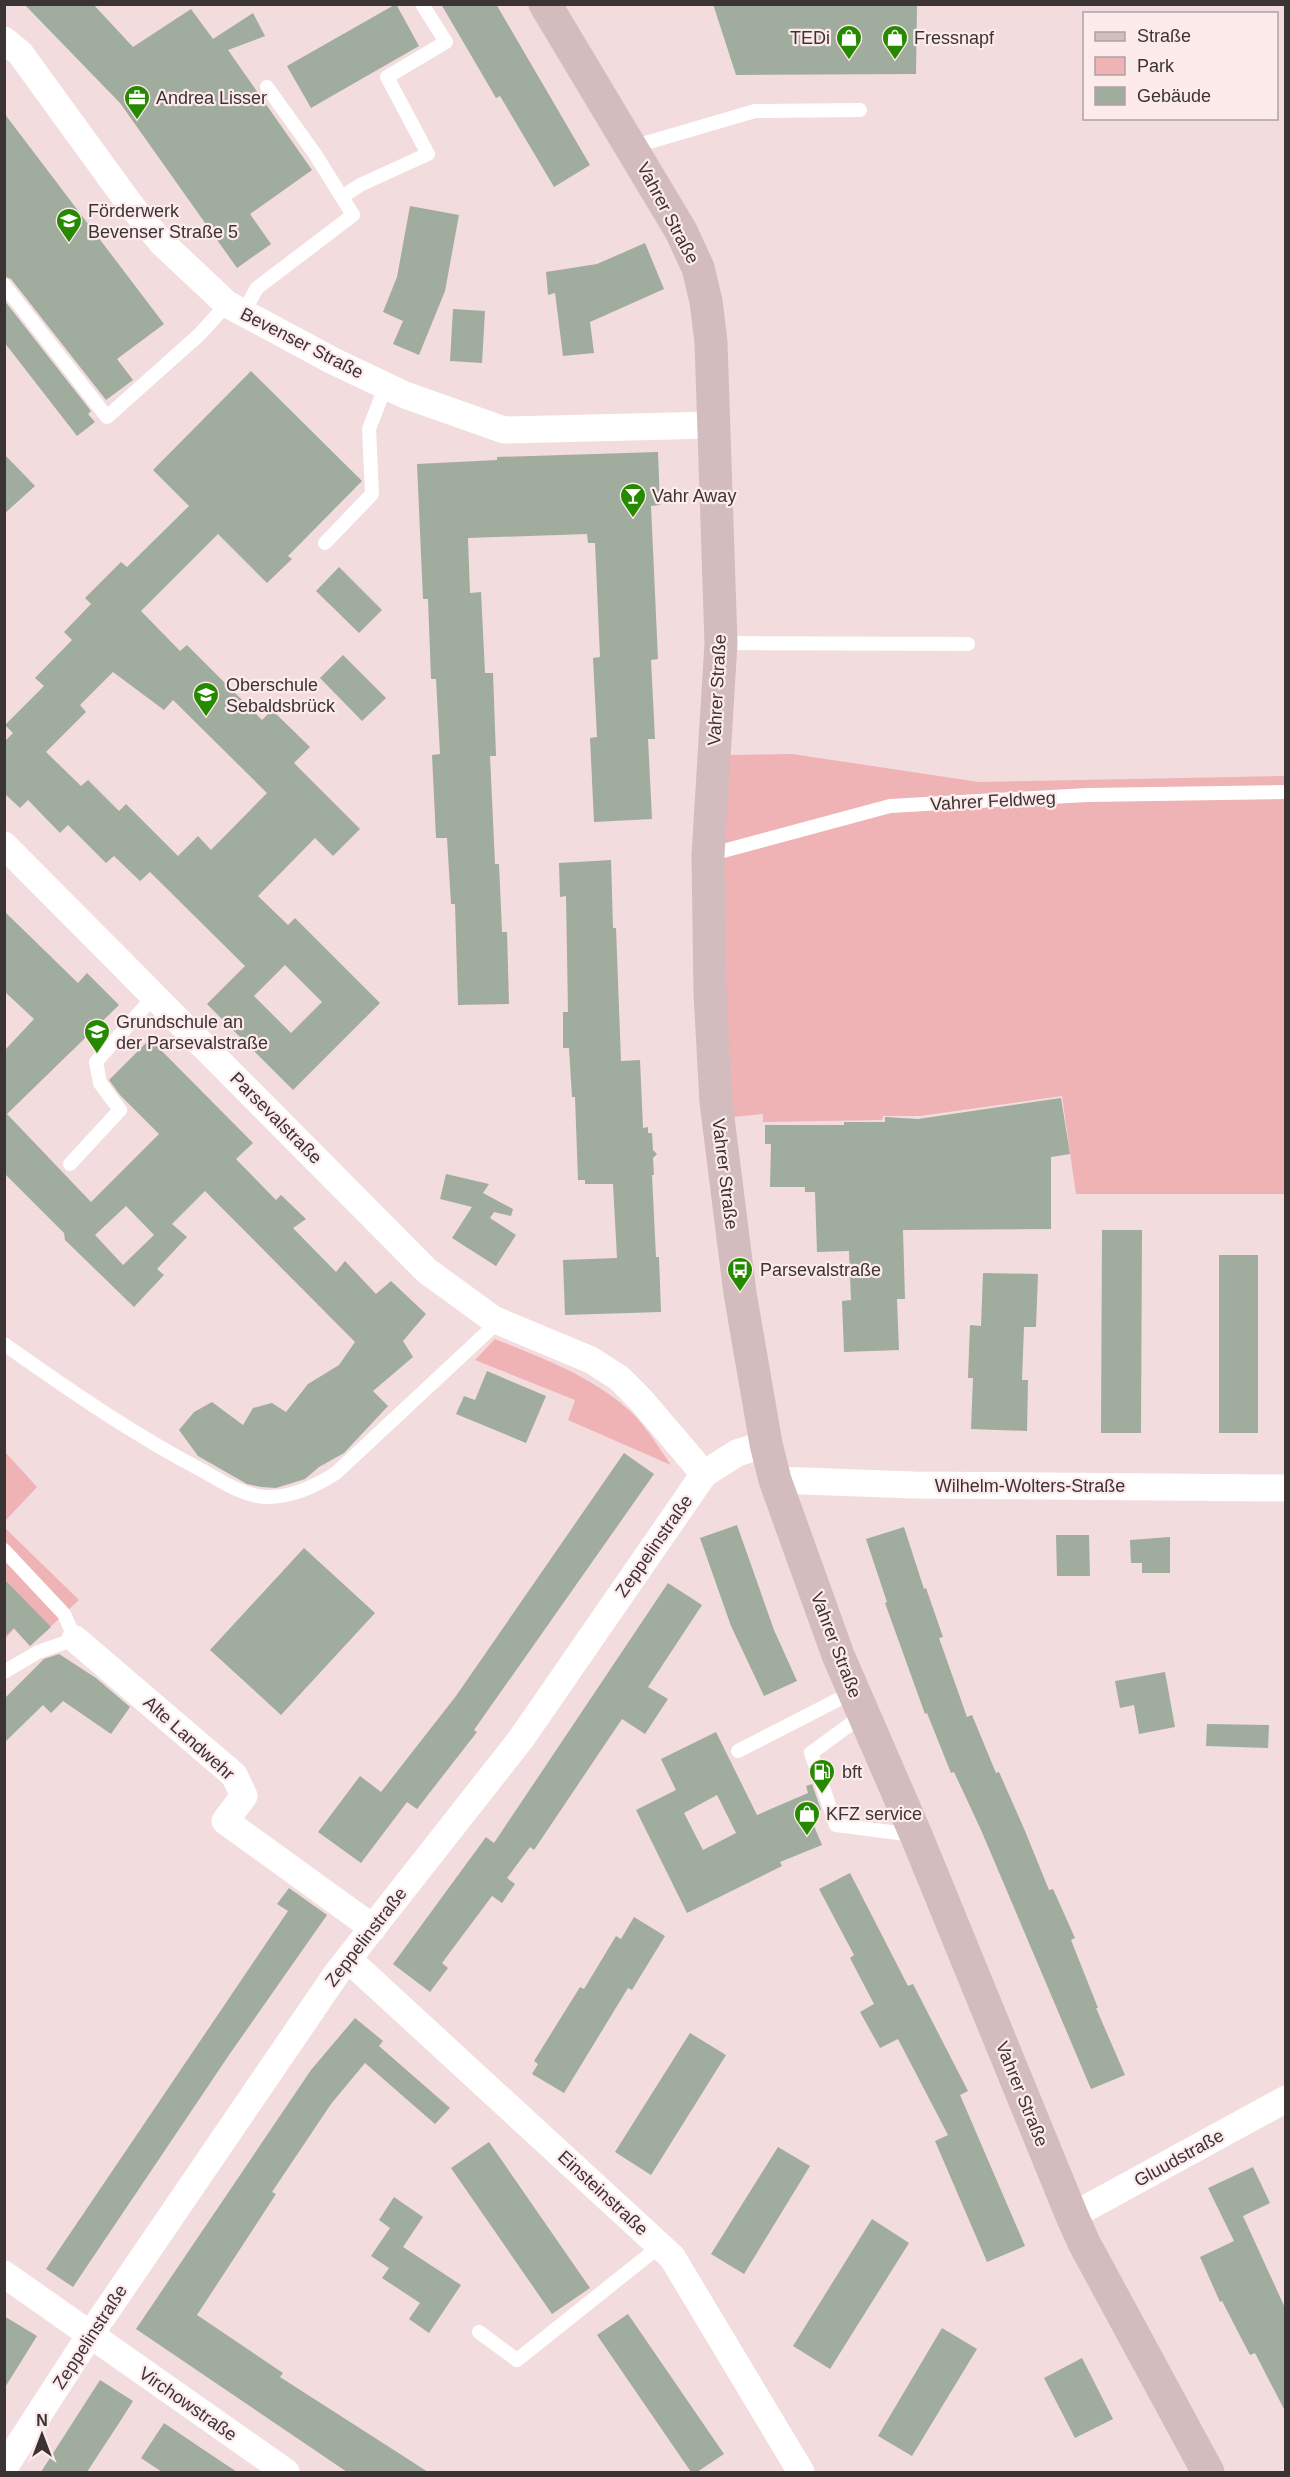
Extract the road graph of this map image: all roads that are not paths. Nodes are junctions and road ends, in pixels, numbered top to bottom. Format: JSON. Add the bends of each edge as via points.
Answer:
{"nodes":[{"id":1,"x":422,"y":4,"type":"edge"},
{"id":2,"x":545,"y":4,"type":"edge"},
{"id":3,"x":4,"y":40,"type":"edge"},
{"id":4,"x":267,"y":87,"type":"dead end"},
{"id":5,"x":860,"y":110,"type":"dead end"},
{"id":6,"x":632,"y":147,"type":"junction"},
{"id":7,"x":342,"y":197,"type":"junction"},
{"id":8,"x":4,"y":285,"type":"edge"},
{"id":9,"x":235,"y":308,"type":"junction"},
{"id":10,"x":386,"y":385,"type":"junction"},
{"id":11,"x":714,"y":425,"type":"junction"},
{"id":12,"x":325,"y":543,"type":"dead end"},
{"id":13,"x":721,"y":643,"type":"junction"},
{"id":14,"x":968,"y":644,"type":"dead end"},
{"id":15,"x":1286,"y":792,"type":"edge"},
{"id":16,"x":4,"y":845,"type":"edge"},
{"id":17,"x":708,"y":855,"type":"junction"},
{"id":18,"x":154,"y":996,"type":"junction"},
{"id":19,"x":70,"y":1164,"type":"dead end"},
{"id":20,"x":499,"y":1321,"type":"junction"},
{"id":21,"x":4,"y":1344,"type":"edge"},
{"id":22,"x":766,"y":1444,"type":"junction"},
{"id":23,"x":704,"y":1474,"type":"junction"},
{"id":24,"x":775,"y":1480,"type":"junction"},
{"id":25,"x":1286,"y":1488,"type":"edge"},
{"id":26,"x":4,"y":1551,"type":"edge"},
{"id":27,"x":75,"y":1639,"type":"junction"},
{"id":28,"x":4,"y":1672,"type":"edge"},
{"id":29,"x":858,"y":1703,"type":"junction"},
{"id":30,"x":738,"y":1751,"type":"dead end"},
{"id":31,"x":916,"y":1835,"type":"junction"},
{"id":32,"x":373,"y":1928,"type":"junction"},
{"id":33,"x":348,"y":1959,"type":"junction"},
{"id":34,"x":1286,"y":2099,"type":"edge"},
{"id":35,"x":1072,"y":2216,"type":"junction"},
{"id":36,"x":660,"y":2246,"type":"junction"},
{"id":37,"x":4,"y":2274,"type":"edge"},
{"id":38,"x":479,"y":2332,"type":"dead end"},
{"id":39,"x":90,"y":2335,"type":"junction"},
{"id":40,"x":4,"y":2468,"type":"edge"},
{"id":41,"x":286,"y":2472,"type":"edge"},
{"id":42,"x":801,"y":2472,"type":"edge"},
{"id":43,"x":1208,"y":2472,"type":"edge"}],
"edges":[{"from":1,"to":7,"type":"lane","via":[[446,42],[387,77],[428,154]]},
{"from":2,"to":6,"type":"main road","name":"Vahrer Straße"},
{"from":3,"to":9,"type":"street","name":"Bevenser Straße","via":[[20,52],[162,243]]},
{"from":4,"to":7,"type":"lane"},
{"from":5,"to":6,"type":"lane","via":[[754,111]]},
{"from":6,"to":11,"type":"main road","name":"Vahrer Straße","via":[[698,268],[711,342]]},
{"from":7,"to":9,"type":"lane","via":[[353,215]]},
{"from":8,"to":9,"type":"lane","via":[[107,417]]},
{"from":9,"to":10,"type":"street","name":"Bevenser Straße"},
{"from":10,"to":11,"type":"street","name":"Bevenser Straße","via":[[504,430]]},
{"from":10,"to":12,"type":"lane","via":[[369,429],[372,495]]},
{"from":11,"to":13,"type":"main road","name":"Vahrer Straße"},
{"from":13,"to":14,"type":"lane"},
{"from":13,"to":17,"type":"main road","name":"Vahrer Straße"},
{"from":15,"to":17,"type":"lane","name":"Vahrer Feldweg","via":[[1087,795],[890,807]]},
{"from":16,"to":18,"type":"street","name":"Parsevalstraße"},
{"from":17,"to":22,"type":"main road","name":"Vahrer Straße","via":[[716,1102],[740,1293]]},
{"from":18,"to":19,"type":"lane","via":[[96,1062],[100,1083],[120,1110]]},
{"from":18,"to":20,"type":"street","name":"Parsevalstraße","via":[[426,1271]]},
{"from":20,"to":21,"type":"lane","via":[[336,1473],[311,1489],[268,1497],[240,1491],[156,1447]]},
{"from":20,"to":23,"type":"street","name":"Parsevalstraße","via":[[591,1360],[619,1378]]},
{"from":22,"to":23,"type":"street","name":"Zeppelinstraße","via":[[737,1453]]},
{"from":22,"to":24,"type":"main road","name":"Vahrer Straße"},
{"from":23,"to":32,"type":"street","name":"Zeppelinstraße","via":[[521,1739]]},
{"from":24,"to":25,"type":"street","name":"Wilhelm-Wolters-Straße"},
{"from":24,"to":29,"type":"main road","name":"Vahrer Straße"},
{"from":26,"to":27,"type":"lane","via":[[64,1614]]},
{"from":27,"to":28,"type":"lane","via":[[38,1652]]},
{"from":27,"to":32,"type":"street","name":"Alte Landwehr","via":[[234,1775],[244,1796],[225,1821]]},
{"from":29,"to":30,"type":"lane"},
{"from":29,"to":31,"type":"main road","name":"Vahrer Straße"},
{"from":29,"to":31,"type":"lane","via":[[811,1753],[836,1825]]},
{"from":31,"to":35,"type":"main road","name":"Vahrer Straße"},
{"from":32,"to":33,"type":"street","name":"Zeppelinstraße"},
{"from":33,"to":36,"type":"street","name":"Einsteinstraße"},
{"from":33,"to":39,"type":"street","name":"Zeppelinstraße"},
{"from":34,"to":35,"type":"street","name":"Gluudstraße"},
{"from":35,"to":43,"type":"main road","name":"Vahrer Straße"},
{"from":36,"to":38,"type":"lane","via":[[517,2360]]},
{"from":36,"to":42,"type":"street","name":"Einsteinstraße","via":[[675,2261]]},
{"from":37,"to":39,"type":"street","name":"Virchowstraße"},
{"from":39,"to":40,"type":"street","name":"Zeppelinstraße"},
{"from":39,"to":41,"type":"street","name":"Virchowstraße"}]}
